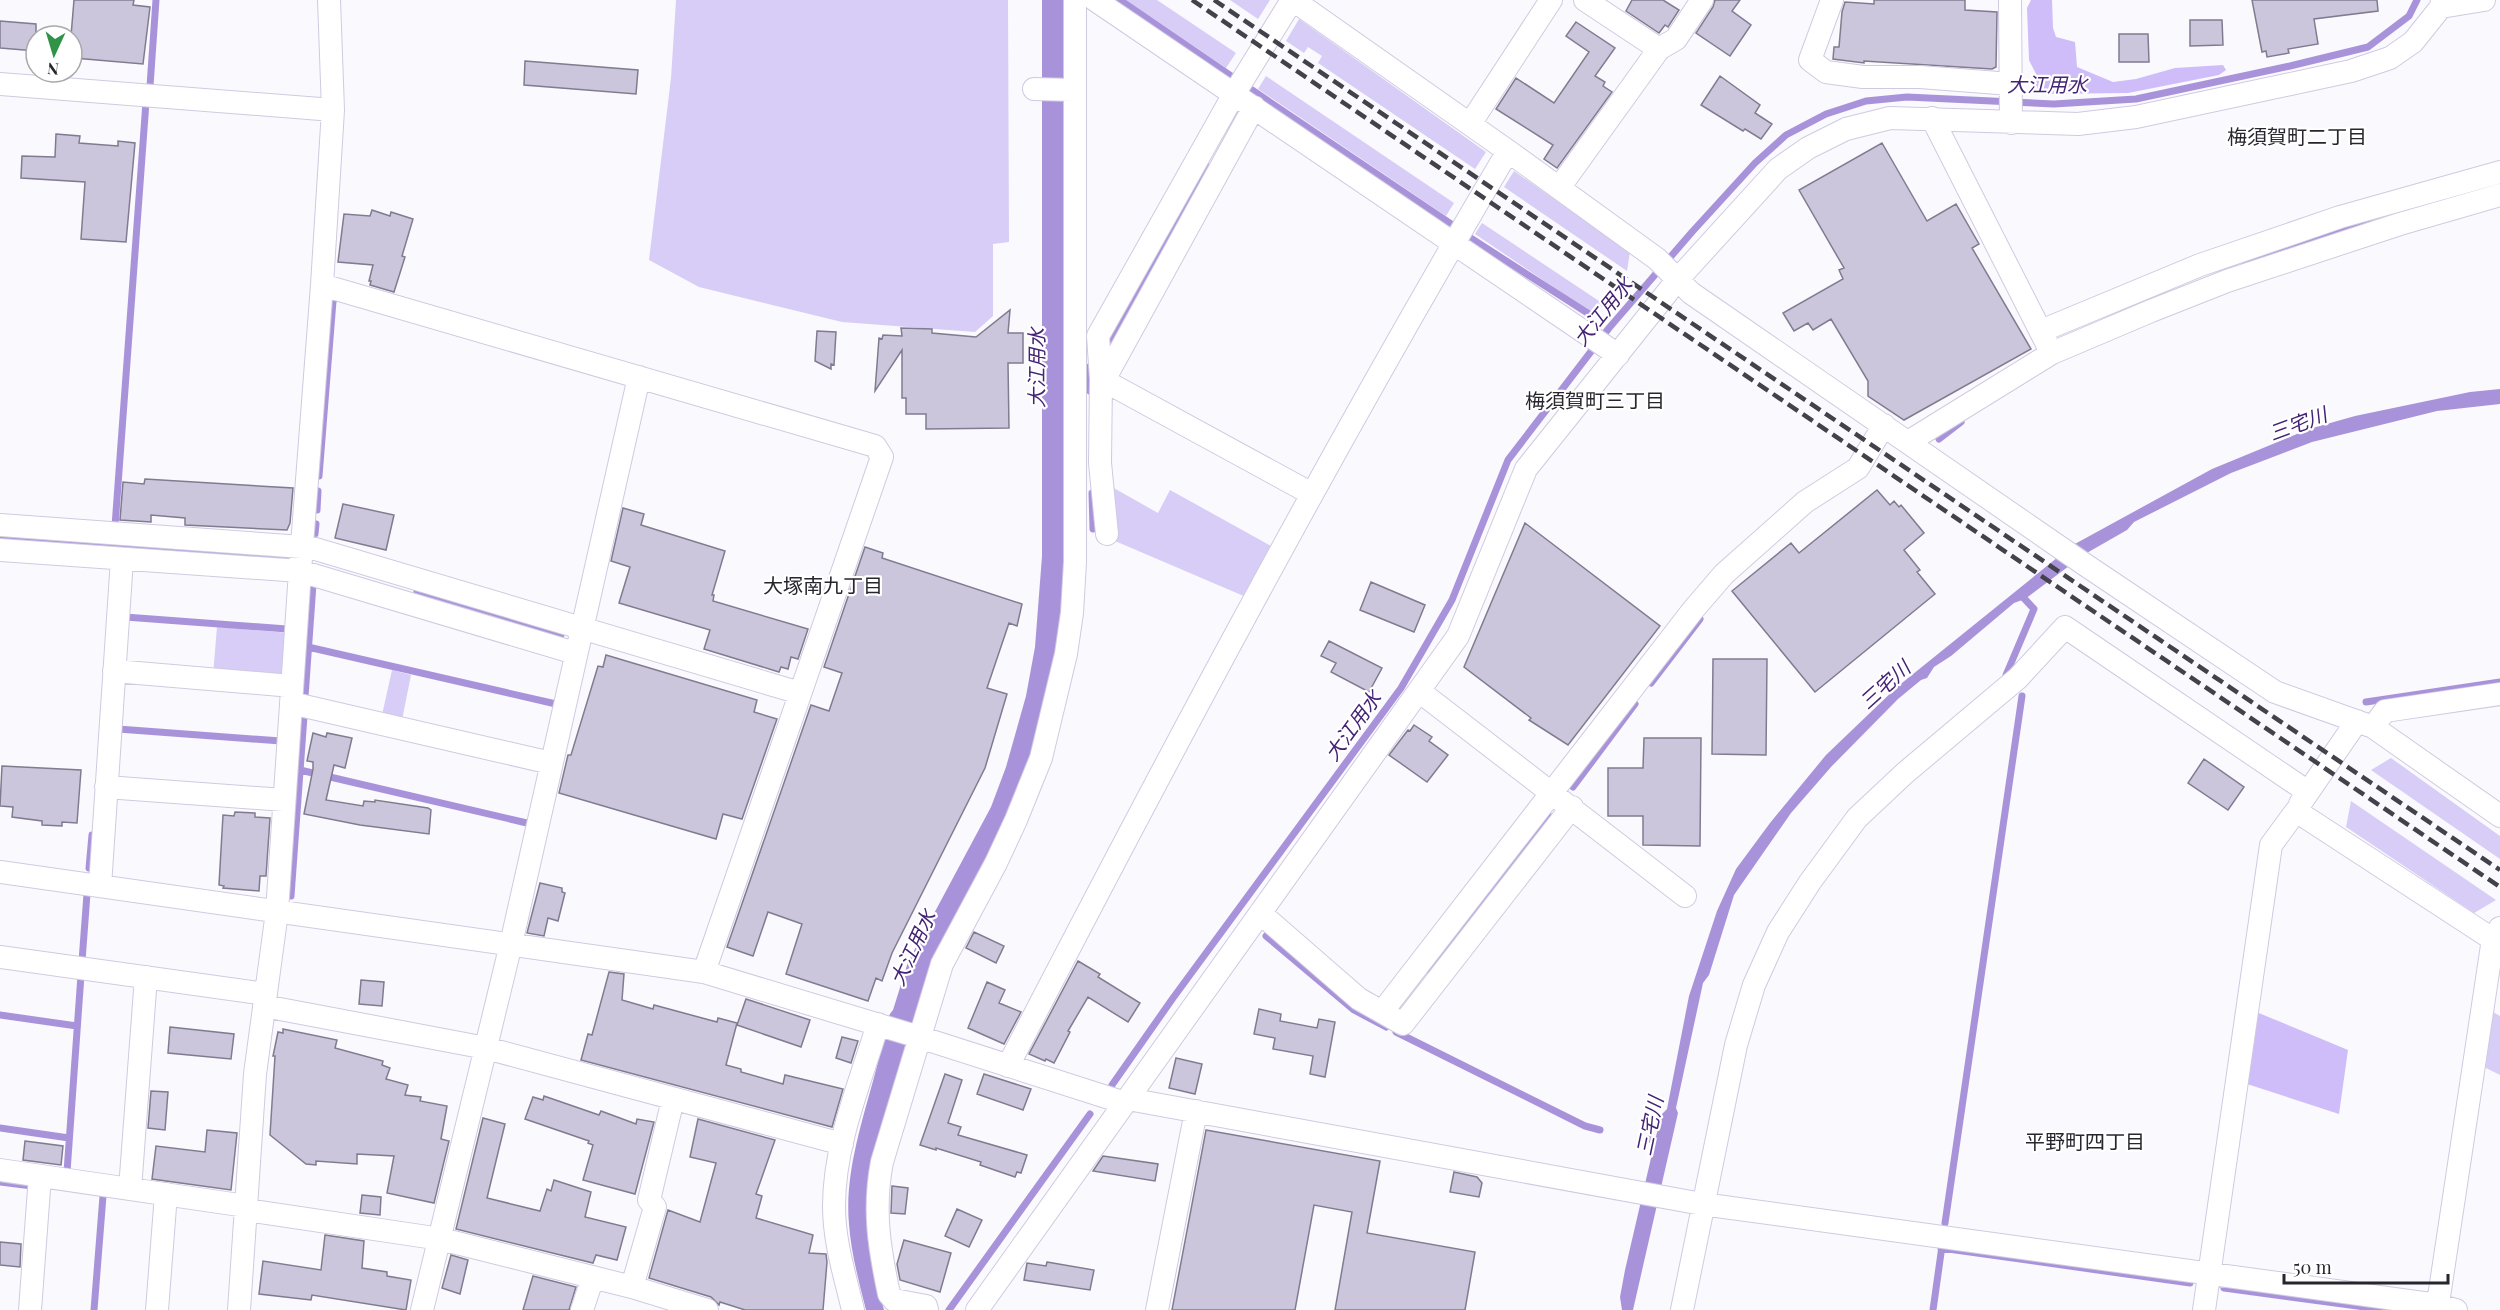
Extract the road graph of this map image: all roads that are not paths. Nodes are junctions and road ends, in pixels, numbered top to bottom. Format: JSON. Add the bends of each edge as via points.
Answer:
{"nodes":[{"id":1,"x":330,"y":0,"type":"edge"},
{"id":2,"x":1075,"y":0,"type":"edge"},
{"id":3,"x":1095,"y":0,"type":"edge"},
{"id":4,"x":1292,"y":0,"type":"edge"},
{"id":5,"x":1551,"y":0,"type":"edge"},
{"id":6,"x":1585,"y":0,"type":"edge"},
{"id":7,"x":1702,"y":0,"type":"edge"},
{"id":8,"x":1832,"y":0,"type":"edge"},
{"id":9,"x":2010,"y":0,"type":"edge"},
{"id":10,"x":2484,"y":0,"type":"edge"},
{"id":11,"x":2442,"y":3,"type":"edge"},
{"id":12,"x":1659,"y":49,"type":"junction"},
{"id":13,"x":0,"y":84,"type":"edge"},
{"id":14,"x":1036,"y":90,"type":"dead end"},
{"id":15,"x":1073,"y":90,"type":"junction"},
{"id":16,"x":1234,"y":94,"type":"junction"},
{"id":17,"x":2011,"y":104,"type":"junction"},
{"id":18,"x":1254,"y":107,"type":"junction"},
{"id":19,"x":333,"y":110,"type":"junction"},
{"id":20,"x":1932,"y":118,"type":"junction"},
{"id":21,"x":1470,"y":124,"type":"junction"},
{"id":22,"x":1508,"y":151,"type":"junction"},
{"id":23,"x":2500,"y":172,"type":"edge"},
{"id":24,"x":1559,"y":188,"type":"junction"},
{"id":25,"x":2500,"y":195,"type":"edge"},
{"id":26,"x":1453,"y":243,"type":"junction"},
{"id":27,"x":1668,"y":270,"type":"junction"},
{"id":28,"x":322,"y":285,"type":"junction"},
{"id":29,"x":2041,"y":331,"type":"junction"},
{"id":30,"x":1606,"y":347,"type":"junction"},
{"id":31,"x":2052,"y":353,"type":"junction"},
{"id":32,"x":639,"y":377,"type":"junction"},
{"id":33,"x":1102,"y":380,"type":"junction"},
{"id":34,"x":1884,"y":425,"type":"junction"},
{"id":35,"x":1908,"y":442,"type":"junction"},
{"id":36,"x":1312,"y":494,"type":"junction"},
{"id":37,"x":0,"y":525,"type":"edge"},
{"id":38,"x":1107,"y":534,"type":"dead end"},
{"id":39,"x":302,"y":546,"type":"junction"},
{"id":40,"x":0,"y":550,"type":"edge"},
{"id":41,"x":122,"y":559,"type":"junction"},
{"id":42,"x":300,"y":571,"type":"junction"},
{"id":43,"x":580,"y":629,"type":"junction"},
{"id":44,"x":575,"y":653,"type":"junction"},
{"id":45,"x":114,"y":671,"type":"junction"},
{"id":46,"x":1419,"y":692,"type":"junction"},
{"id":47,"x":800,"y":693,"type":"junction"},
{"id":48,"x":2500,"y":694,"type":"edge"},
{"id":49,"x":291,"y":695,"type":"junction"},
{"id":50,"x":2365,"y":724,"type":"junction"},
{"id":51,"x":550,"y":764,"type":"junction"},
{"id":52,"x":106,"y":787,"type":"junction"},
{"id":53,"x":1552,"y":792,"type":"junction"},
{"id":54,"x":284,"y":800,"type":"junction"},
{"id":55,"x":2302,"y":801,"type":"junction"},
{"id":56,"x":1572,"y":807,"type":"junction"},
{"id":57,"x":2500,"y":816,"type":"edge"},
{"id":58,"x":0,"y":872,"type":"edge"},
{"id":59,"x":100,"y":886,"type":"junction"},
{"id":60,"x":1685,"y":896,"type":"dead end"},
{"id":61,"x":277,"y":912,"type":"junction"},
{"id":62,"x":1260,"y":914,"type":"junction"},
{"id":63,"x":2498,"y":937,"type":"edge"},
{"id":64,"x":511,"y":944,"type":"junction"},
{"id":65,"x":0,"y":957,"type":"edge"},
{"id":66,"x":704,"y":972,"type":"junction"},
{"id":67,"x":146,"y":977,"type":"junction"},
{"id":68,"x":265,"y":1000,"type":"junction"},
{"id":69,"x":1382,"y":1012,"type":"junction"},
{"id":70,"x":880,"y":1025,"type":"junction"},
{"id":71,"x":917,"y":1036,"type":"junction"},
{"id":72,"x":486,"y":1048,"type":"junction"},
{"id":73,"x":1008,"y":1066,"type":"junction"},
{"id":74,"x":673,"y":1099,"type":"junction"},
{"id":75,"x":1126,"y":1101,"type":"junction"},
{"id":76,"x":1196,"y":1111,"type":"junction"},
{"id":77,"x":842,"y":1144,"type":"junction"},
{"id":78,"x":0,"y":1170,"type":"edge"},
{"id":79,"x":40,"y":1176,"type":"junction"},
{"id":80,"x":130,"y":1189,"type":"junction"},
{"id":81,"x":166,"y":1194,"type":"junction"},
{"id":82,"x":1691,"y":1202,"type":"junction"},
{"id":83,"x":246,"y":1208,"type":"junction"},
{"id":84,"x":441,"y":1239,"type":"junction"},
{"id":85,"x":2209,"y":1274,"type":"junction"},
{"id":86,"x":592,"y":1277,"type":"junction"},
{"id":87,"x":632,"y":1287,"type":"junction"},
{"id":88,"x":2443,"y":1308,"type":"edge"},
{"id":89,"x":30,"y":1310,"type":"edge"},
{"id":90,"x":157,"y":1310,"type":"edge"},
{"id":91,"x":239,"y":1310,"type":"edge"},
{"id":92,"x":423,"y":1310,"type":"edge"},
{"id":93,"x":582,"y":1310,"type":"edge"},
{"id":94,"x":707,"y":1310,"type":"edge"},
{"id":95,"x":853,"y":1310,"type":"edge"},
{"id":96,"x":927,"y":1310,"type":"edge"},
{"id":97,"x":977,"y":1310,"type":"edge"},
{"id":98,"x":1157,"y":1310,"type":"edge"},
{"id":99,"x":1682,"y":1310,"type":"edge"},
{"id":100,"x":2204,"y":1310,"type":"edge"}],
"edges":[{"from":1,"to":19,"type":"street"},
{"from":2,"to":15,"type":"street"},
{"from":3,"to":16,"type":"street"},
{"from":4,"to":16,"type":"street"},
{"from":4,"to":21,"type":"street"},
{"from":5,"to":21,"type":"street"},
{"from":6,"to":12,"type":"street"},
{"from":7,"to":12,"type":"street","via":[[1676,39]]},
{"from":8,"to":17,"type":"street","via":[[1810,60],[1826,72],[1920,77]]},
{"from":9,"to":17,"type":"street"},
{"from":10,"to":11,"type":"street"},
{"from":11,"to":17,"type":"street","via":[[2413,42],[2390,58],[2351,71],[2136,117],[2078,124]]},
{"from":12,"to":24,"type":"street"},
{"from":13,"to":19,"type":"street"},
{"from":14,"to":15,"type":"street"},
{"from":15,"to":71,"type":"street","via":[[1075,562],[1066,654],[1041,758],[1001,852],[942,964]]},
{"from":16,"to":18,"type":"street"},
{"from":16,"to":33,"type":"street","via":[[1098,336]]},
{"from":17,"to":20,"type":"street"},
{"from":18,"to":26,"type":"street"},
{"from":18,"to":33,"type":"street"},
{"from":19,"to":28,"type":"street"},
{"from":20,"to":27,"type":"street","via":[[1890,118],[1846,129],[1808,148],[1778,169]]},
{"from":20,"to":29,"type":"street"},
{"from":21,"to":22,"type":"street"},
{"from":22,"to":24,"type":"street"},
{"from":22,"to":26,"type":"street"},
{"from":23,"to":29,"type":"street","via":[[2340,217],[2200,265]]},
{"from":24,"to":27,"type":"street"},
{"from":25,"to":31,"type":"street","via":[[2227,280]]},
{"from":26,"to":30,"type":"street"},
{"from":26,"to":36,"type":"street"},
{"from":27,"to":30,"type":"street"},
{"from":27,"to":34,"type":"street","via":[[1691,292]]},
{"from":28,"to":32,"type":"street"},
{"from":28,"to":39,"type":"street"},
{"from":29,"to":31,"type":"street"},
{"from":30,"to":46,"type":"street","via":[[1526,469],[1458,636]]},
{"from":31,"to":35,"type":"street"},
{"from":32,"to":43,"type":"street"},
{"from":32,"to":47,"type":"street","via":[[875,446],[882,457]]},
{"from":33,"to":36,"type":"street"},
{"from":33,"to":38,"type":"street","via":[[1100,463]]},
{"from":34,"to":35,"type":"street"},
{"from":34,"to":53,"type":"street","via":[[1858,468],[1805,502],[1724,574]]},
{"from":35,"to":50,"type":"street","via":[[2275,692]]},
{"from":36,"to":73,"type":"street"},
{"from":37,"to":39,"type":"street"},
{"from":39,"to":42,"type":"street"},
{"from":39,"to":43,"type":"street"},
{"from":40,"to":41,"type":"street"},
{"from":41,"to":42,"type":"street"},
{"from":41,"to":45,"type":"street"},
{"from":42,"to":44,"type":"street"},
{"from":42,"to":49,"type":"street"},
{"from":43,"to":44,"type":"street"},
{"from":43,"to":47,"type":"street"},
{"from":44,"to":51,"type":"street"},
{"from":45,"to":49,"type":"street"},
{"from":45,"to":52,"type":"street"},
{"from":46,"to":53,"type":"street"},
{"from":46,"to":62,"type":"street"},
{"from":47,"to":66,"type":"street"},
{"from":48,"to":50,"type":"street","via":[[2385,711]]},
{"from":49,"to":51,"type":"street"},
{"from":49,"to":54,"type":"street"},
{"from":50,"to":55,"type":"street"},
{"from":50,"to":57,"type":"street"},
{"from":51,"to":64,"type":"street"},
{"from":52,"to":54,"type":"street"},
{"from":52,"to":59,"type":"street"},
{"from":53,"to":56,"type":"street"},
{"from":53,"to":69,"type":"street"},
{"from":54,"to":61,"type":"street"},
{"from":55,"to":63,"type":"street"},
{"from":55,"to":82,"type":"street","via":[[2065,627],[2018,678],[1857,819],[1810,882],[1778,932],[1754,985]]},
{"from":55,"to":85,"type":"street","via":[[2271,845]]},
{"from":56,"to":60,"type":"street"},
{"from":56,"to":69,"type":"street","via":[[1403,1024]]},
{"from":58,"to":59,"type":"street"},
{"from":59,"to":61,"type":"street"},
{"from":61,"to":64,"type":"street"},
{"from":61,"to":68,"type":"street"},
{"from":62,"to":69,"type":"street","via":[[1359,999]]},
{"from":62,"to":75,"type":"street"},
{"from":63,"to":88,"type":"street"},
{"from":64,"to":66,"type":"street"},
{"from":64,"to":72,"type":"street"},
{"from":65,"to":67,"type":"street"},
{"from":66,"to":70,"type":"street"},
{"from":67,"to":68,"type":"street"},
{"from":67,"to":80,"type":"street"},
{"from":68,"to":72,"type":"street"},
{"from":68,"to":83,"type":"street","via":[[255,1074]]},
{"from":70,"to":71,"type":"street"},
{"from":70,"to":77,"type":"street"},
{"from":71,"to":73,"type":"street"},
{"from":71,"to":96,"type":"street","via":[[882,1162],[876,1216],[889,1294],[894,1300],[926,1306]]},
{"from":72,"to":74,"type":"street"},
{"from":72,"to":84,"type":"street"},
{"from":73,"to":75,"type":"street"},
{"from":74,"to":77,"type":"street"},
{"from":74,"to":87,"type":"street","via":[[649,1200],[655,1207]]},
{"from":75,"to":76,"type":"street"},
{"from":75,"to":97,"type":"street"},
{"from":76,"to":82,"type":"street"},
{"from":76,"to":98,"type":"street"},
{"from":77,"to":95,"type":"street","via":[[834,1207],[839,1254]]},
{"from":78,"to":79,"type":"street"},
{"from":79,"to":80,"type":"street"},
{"from":79,"to":89,"type":"street"},
{"from":80,"to":81,"type":"street"},
{"from":81,"to":83,"type":"street"},
{"from":81,"to":90,"type":"street"},
{"from":82,"to":85,"type":"street"},
{"from":82,"to":99,"type":"street"},
{"from":83,"to":84,"type":"street"},
{"from":83,"to":91,"type":"street"},
{"from":84,"to":86,"type":"street"},
{"from":84,"to":92,"type":"street"},
{"from":85,"to":88,"type":"street"},
{"from":85,"to":100,"type":"street"},
{"from":86,"to":87,"type":"street"},
{"from":86,"to":93,"type":"street"},
{"from":87,"to":94,"type":"street"}]}
